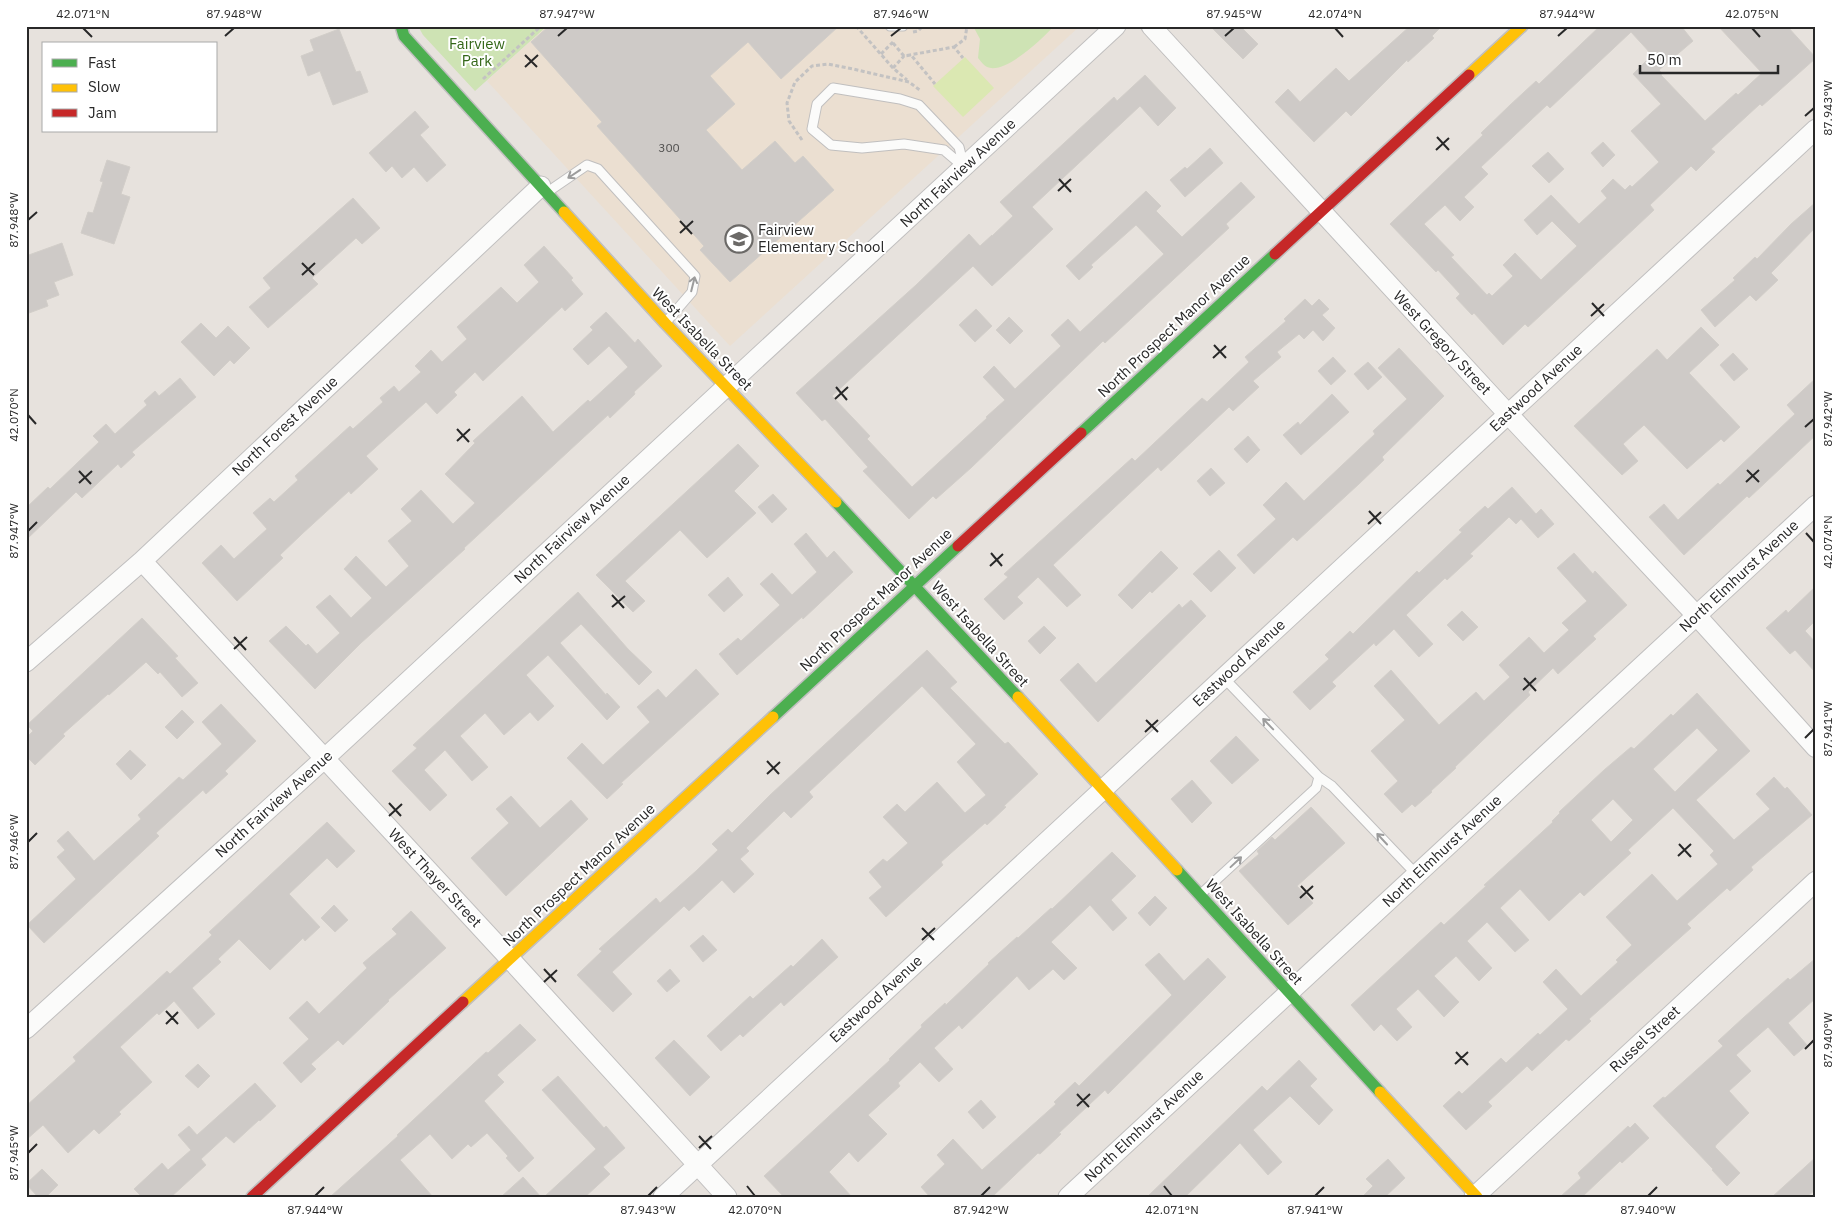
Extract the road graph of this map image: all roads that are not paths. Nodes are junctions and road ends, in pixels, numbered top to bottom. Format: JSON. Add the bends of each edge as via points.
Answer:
{"nodes":[{"id":1,"x":401,"y":26,"type":"edge"},
{"id":2,"x":890,"y":26,"type":"edge"},
{"id":3,"x":903,"y":26,"type":"edge"},
{"id":4,"x":1116,"y":26,"type":"edge"},
{"id":5,"x":1151,"y":26,"type":"edge"},
{"id":6,"x":1522,"y":26,"type":"edge"},
{"id":7,"x":1816,"y":130,"type":"edge"},
{"id":8,"x":964,"y":167,"type":"junction"},
{"id":9,"x":544,"y":189,"type":"junction"},
{"id":10,"x":1321,"y":211,"type":"junction"},
{"id":11,"x":665,"y":323,"type":"junction"},
{"id":12,"x":726,"y":385,"type":"junction"},
{"id":13,"x":1508,"y":414,"type":"junction"},
{"id":14,"x":1816,"y":505,"type":"edge"},
{"id":15,"x":142,"y":560,"type":"junction"},
{"id":16,"x":915,"y":585,"type":"junction"},
{"id":17,"x":1696,"y":616,"type":"junction"},
{"id":18,"x":26,"y":662,"type":"edge"},
{"id":19,"x":1224,"y":677,"type":"junction"},
{"id":20,"x":1816,"y":748,"type":"edge"},
{"id":21,"x":325,"y":758,"type":"junction"},
{"id":22,"x":1319,"y":777,"type":"junction"},
{"id":23,"x":1102,"y":789,"type":"junction"},
{"id":24,"x":1416,"y":874,"type":"junction"},
{"id":25,"x":1816,"y":881,"type":"edge"},
{"id":26,"x":1200,"y":895,"type":"junction"},
{"id":27,"x":510,"y":959,"type":"junction"},
{"id":28,"x":1289,"y":992,"type":"junction"},
{"id":29,"x":26,"y":1029,"type":"edge"},
{"id":30,"x":698,"y":1165,"type":"junction"},
{"id":31,"x":1476,"y":1196,"type":"edge"},
{"id":32,"x":252,"y":1197,"type":"edge"},
{"id":33,"x":663,"y":1197,"type":"edge"},
{"id":34,"x":727,"y":1197,"type":"edge"},
{"id":35,"x":1068,"y":1197,"type":"edge"}],
"edges":[{"from":1,"to":9,"type":"street","name":"West Isabella Street","via":[[404,36]]},
{"from":2,"to":3,"type":"lane"},
{"from":4,"to":8,"type":"street","name":"North Fairview Avenue"},
{"from":5,"to":10,"type":"street","name":"West Gregory Street"},
{"from":6,"to":10,"type":"street","name":"North Prospect Manor Avenue"},
{"from":7,"to":13,"type":"street","name":"Eastwood Avenue"},
{"from":8,"to":8,"type":"lane","via":[[958,147],[919,105],[833,88],[817,104],[812,129],[831,145],[862,148],[904,144],[920,146],[944,150]]},
{"from":8,"to":12,"type":"street","name":"North Fairview Avenue"},
{"from":9,"to":11,"type":"street","name":"West Isabella Street"},
{"from":11,"to":9,"type":"lane","one_way":true,"via":[[692,292],[695,276],[598,169],[587,165]]},
{"from":9,"to":15,"type":"street","name":"North Forest Avenue"},
{"from":10,"to":13,"type":"street","name":"West Gregory Street"},
{"from":10,"to":16,"type":"street","name":"North Prospect Manor Avenue"},
{"from":11,"to":12,"type":"street","name":"West Isabella Street"},
{"from":12,"to":16,"type":"street","name":"West Isabella Street"},
{"from":12,"to":21,"type":"street","name":"North Fairview Avenue"},
{"from":13,"to":17,"type":"street","name":"West Gregory Street"},
{"from":13,"to":19,"type":"street","name":"Eastwood Avenue"},
{"from":14,"to":17,"type":"street","name":"North Elmhurst Avenue"},
{"from":15,"to":18,"type":"street","name":"North Forest Avenue"},
{"from":15,"to":21,"type":"street","name":"West Thayer Street"},
{"from":16,"to":23,"type":"street","name":"West Isabella Street"},
{"from":16,"to":27,"type":"street","name":"North Prospect Manor Avenue"},
{"from":17,"to":20,"type":"street","name":"West Gregory Street"},
{"from":17,"to":24,"type":"street","name":"North Elmhurst Avenue"},
{"from":22,"to":19,"type":"lane","one_way":true},
{"from":19,"to":23,"type":"street","name":"Eastwood Avenue"},
{"from":21,"to":27,"type":"street","name":"West Thayer Street"},
{"from":21,"to":29,"type":"street","name":"North Fairview Avenue"},
{"from":24,"to":22,"type":"lane","one_way":true,"via":[[1332,786]]},
{"from":26,"to":22,"type":"lane","one_way":true,"via":[[1316,788]]},
{"from":23,"to":26,"type":"street","name":"West Isabella Street"},
{"from":23,"to":30,"type":"street","name":"Eastwood Avenue"},
{"from":24,"to":28,"type":"street","name":"North Elmhurst Avenue"},
{"from":25,"to":31,"type":"street","name":"Russel Street"},
{"from":26,"to":28,"type":"street","name":"West Isabella Street"},
{"from":27,"to":30,"type":"street","name":"West Thayer Street"},
{"from":27,"to":32,"type":"street","name":"North Prospect Manor Avenue"},
{"from":28,"to":31,"type":"street","name":"West Isabella Street"},
{"from":28,"to":35,"type":"street","name":"North Elmhurst Avenue"},
{"from":30,"to":33,"type":"street","name":"Eastwood Avenue"},
{"from":30,"to":34,"type":"street","name":"West Thayer Street"}]}
